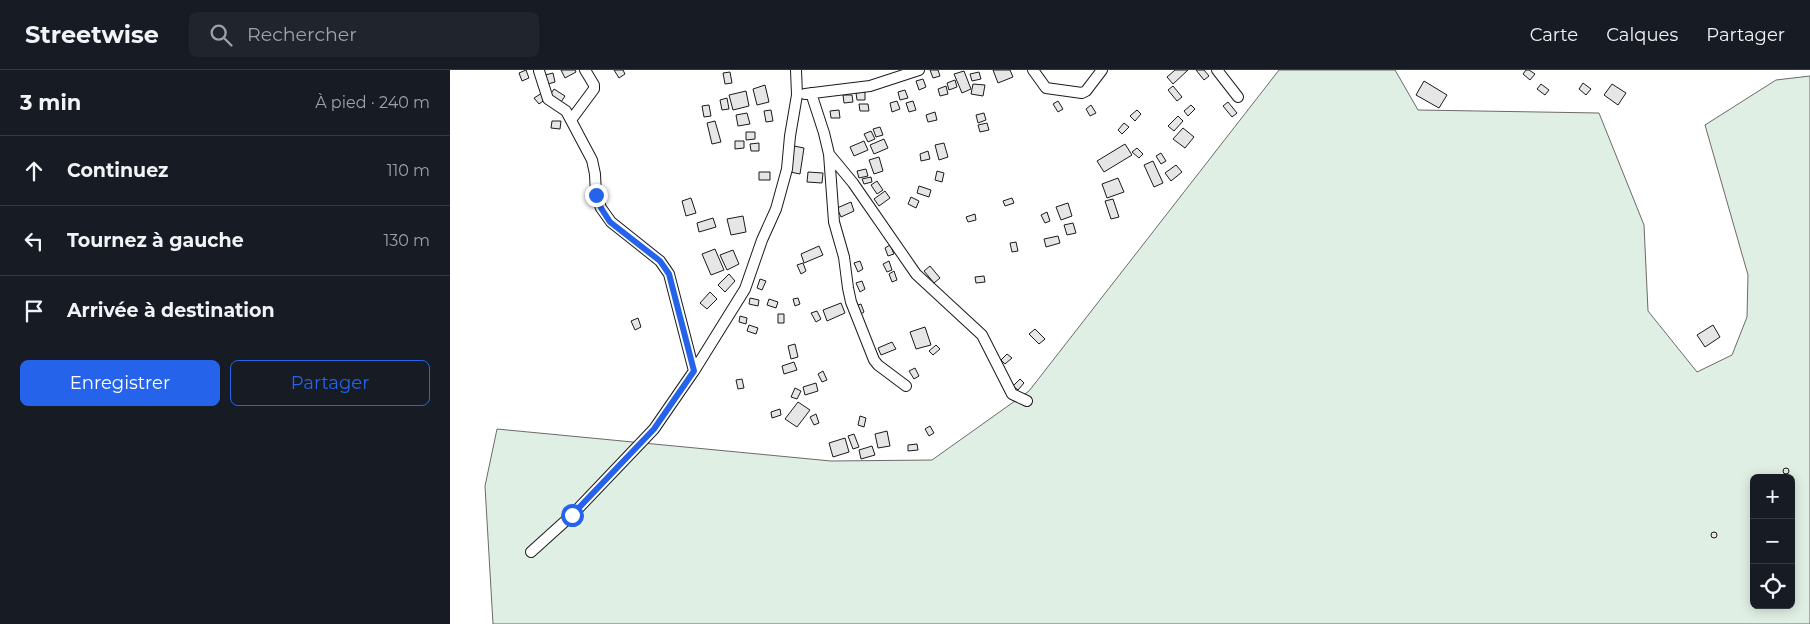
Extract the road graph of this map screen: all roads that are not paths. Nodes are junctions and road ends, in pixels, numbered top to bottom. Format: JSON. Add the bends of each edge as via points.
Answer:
{"nodes":[{"id":1,"x":585,"y":70,"type":"edge"},
{"id":2,"x":796,"y":70,"type":"edge"},
{"id":3,"x":919,"y":70,"type":"edge"},
{"id":4,"x":1033,"y":70,"type":"edge"},
{"id":5,"x":1102,"y":70,"type":"edge"},
{"id":6,"x":1216,"y":70,"type":"edge"},
{"id":7,"x":539,"y":71,"type":"edge"},
{"id":8,"x":811,"y":93,"type":"junction"},
{"id":9,"x":797,"y":95,"type":"junction"},
{"id":10,"x":1238,"y":97,"type":"dead end"},
{"id":11,"x":571,"y":120,"type":"junction"},
{"id":12,"x":829,"y":154,"type":"junction"},
{"id":13,"x":694,"y":371,"type":"junction"},
{"id":14,"x":906,"y":386,"type":"dead end"},
{"id":15,"x":1027,"y":401,"type":"dead end"},
{"id":16,"x":531,"y":552,"type":"dead end"}],
"edges":[{"from":1,"to":11,"type":"street","via":[[594,89]]},
{"from":2,"to":9,"type":"street"},
{"from":3,"to":8,"type":"street","via":[[870,86]]},
{"from":4,"to":5,"type":"street","via":[[1046,88],[1082,93]]},
{"from":6,"to":10,"type":"street"},
{"from":7,"to":11,"type":"street","via":[[548,99],[563,108]]},
{"from":8,"to":9,"type":"street"},
{"from":8,"to":12,"type":"street"},
{"from":9,"to":13,"type":"street","via":[[786,169],[776,209],[745,289]]},
{"from":11,"to":13,"type":"street","via":[[592,160],[596,195],[601,208],[610,222],[660,261],[669,274]]},
{"from":12,"to":14,"type":"street","via":[[834,222],[844,257],[851,302],[874,360]]},
{"from":12,"to":15,"type":"street","via":[[916,274],[982,335],[1012,394]]},
{"from":13,"to":16,"type":"street","via":[[654,429],[572,515]]}]}
